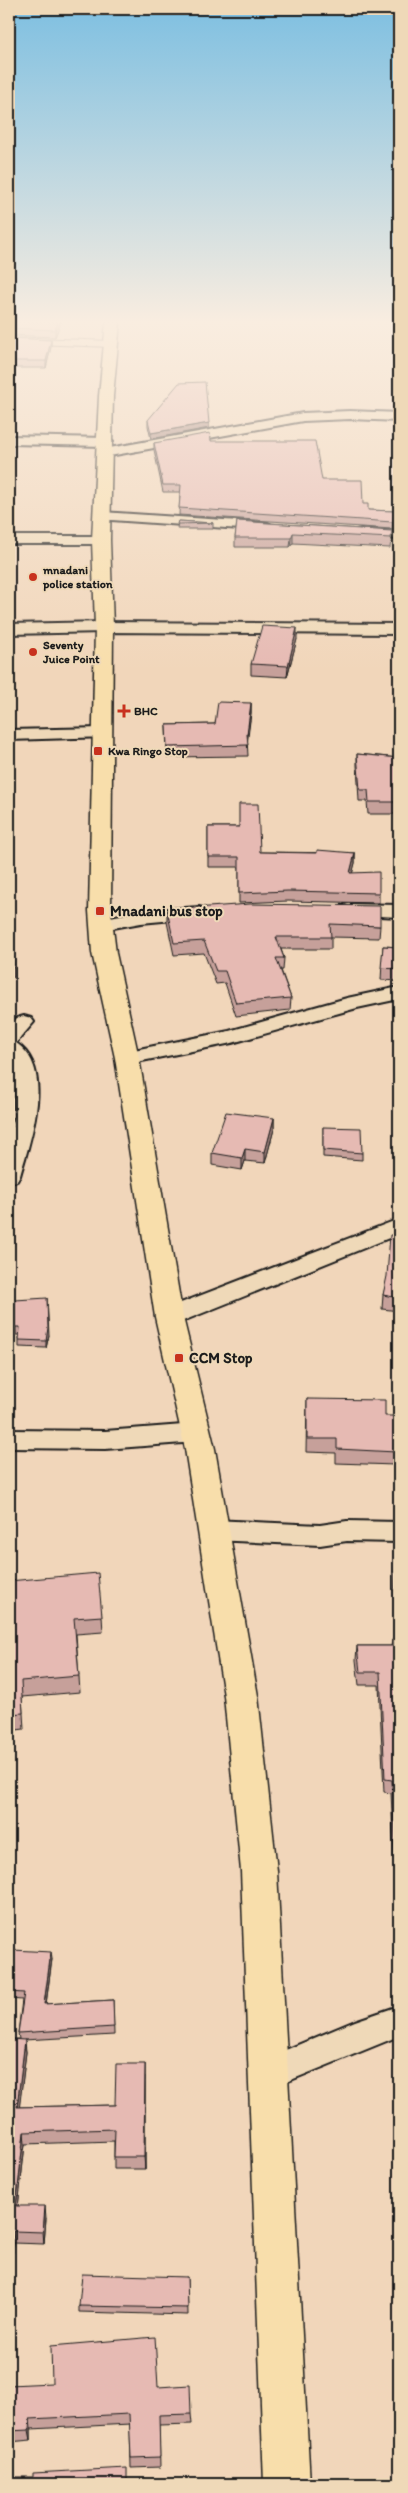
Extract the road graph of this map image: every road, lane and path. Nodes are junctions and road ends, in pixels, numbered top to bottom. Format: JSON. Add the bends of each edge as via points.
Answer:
{"nodes":[{"id":1,"x":105,"y":438,"type":"edge"},
{"id":2,"x":167,"y":438,"type":"edge"},
{"id":3,"x":9,"y":440,"type":"edge"},
{"id":4,"x":105,"y":448,"type":"junction"},
{"id":5,"x":102,"y":528,"type":"junction"},
{"id":6,"x":284,"y":528,"type":"edge"},
{"id":7,"x":344,"y":532,"type":"edge"},
{"id":8,"x":399,"y":535,"type":"edge"},
{"id":9,"x":9,"y":540,"type":"edge"},
{"id":10,"x":104,"y":627,"type":"junction"},
{"id":11,"x":9,"y":629,"type":"edge"},
{"id":12,"x":399,"y":629,"type":"edge"},
{"id":13,"x":102,"y":733,"type":"junction"},
{"id":14,"x":9,"y":735,"type":"edge"},
{"id":15,"x":333,"y":910,"type":"edge"},
{"id":16,"x":222,"y":911,"type":"edge"},
{"id":17,"x":399,"y":911,"type":"edge"},
{"id":18,"x":102,"y":924,"type":"junction"},
{"id":19,"x":399,"y":993,"type":"edge"},
{"id":20,"x":24,"y":1022,"type":"dead end"},
{"id":21,"x":9,"y":1039,"type":"edge"},
{"id":22,"x":9,"y":1048,"type":"edge"},
{"id":23,"x":127,"y":1058,"type":"junction"},
{"id":24,"x":9,"y":1176,"type":"edge"},
{"id":25,"x":399,"y":1226,"type":"edge"},
{"id":26,"x":169,"y":1317,"type":"junction"},
{"id":27,"x":196,"y":1433,"type":"junction"},
{"id":28,"x":9,"y":1439,"type":"edge"},
{"id":29,"x":213,"y":1530,"type":"junction"},
{"id":30,"x":399,"y":1532,"type":"edge"},
{"id":31,"x":399,"y":2021,"type":"edge"},
{"id":32,"x":269,"y":2073,"type":"junction"},
{"id":33,"x":287,"y":2484,"type":"edge"}],
"edges":[{"from":1,"to":4,"type":"highway"},
{"from":2,"to":4,"type":"street"},
{"from":3,"to":4,"type":"street"},
{"from":4,"to":5,"type":"highway"},
{"from":5,"to":6,"type":"street"},
{"from":5,"to":9,"type":"street"},
{"from":5,"to":10,"type":"highway"},
{"from":7,"to":8,"type":"street"},
{"from":10,"to":11,"type":"street"},
{"from":10,"to":12,"type":"street"},
{"from":10,"to":13,"type":"highway"},
{"from":13,"to":14,"type":"street"},
{"from":13,"to":18,"type":"highway"},
{"from":15,"to":17,"type":"street"},
{"from":16,"to":18,"type":"street","via":[[141,917]]},
{"from":18,"to":23,"type":"highway","via":[[104,953]]},
{"from":19,"to":23,"type":"street","via":[[354,1002],[232,1037]]},
{"from":20,"to":21,"type":"street"},
{"from":22,"to":24,"type":"street","via":[[18,1054],[25,1072],[26,1116]]},
{"from":23,"to":26,"type":"highway"},
{"from":25,"to":26,"type":"street"},
{"from":26,"to":27,"type":"highway"},
{"from":27,"to":28,"type":"street","via":[[105,1440]]},
{"from":27,"to":29,"type":"highway"},
{"from":29,"to":30,"type":"street","via":[[320,1534]]},
{"from":29,"to":32,"type":"highway","via":[[241,1696],[259,1871]]},
{"from":31,"to":32,"type":"street"},
{"from":32,"to":33,"type":"highway"}]}
